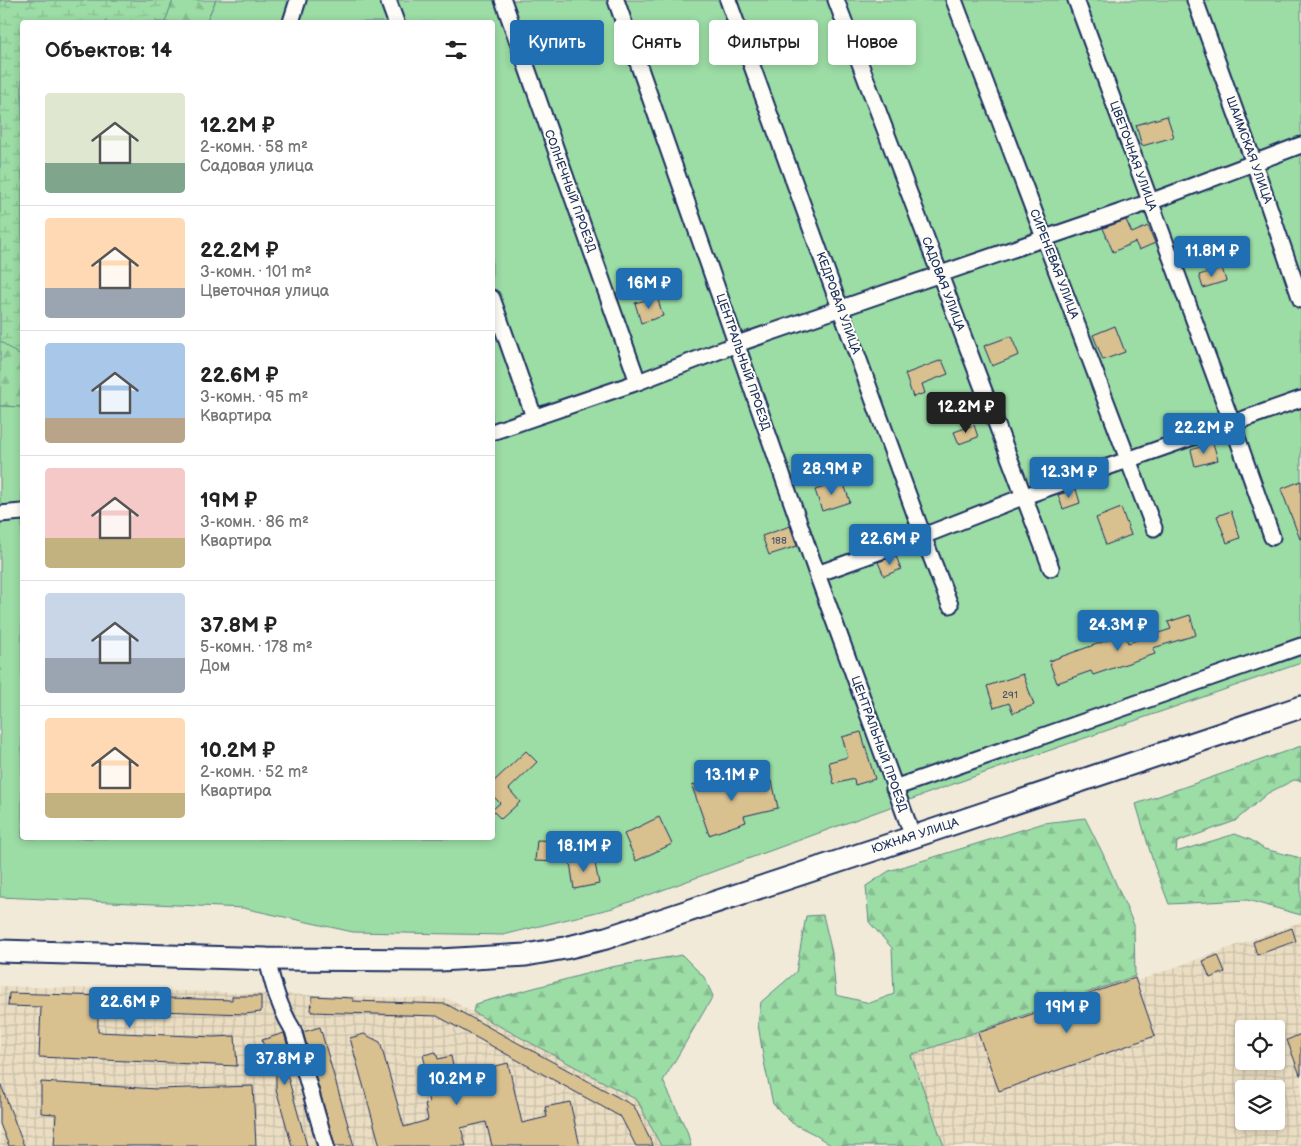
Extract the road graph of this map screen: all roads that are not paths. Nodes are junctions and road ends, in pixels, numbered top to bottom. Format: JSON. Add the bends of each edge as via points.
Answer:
{"nodes":[{"id":1,"x":298,"y":0,"type":"edge"},
{"id":2,"x":388,"y":0,"type":"edge"},
{"id":3,"x":503,"y":0,"type":"edge"},
{"id":4,"x":616,"y":0,"type":"edge"},
{"id":5,"x":728,"y":0,"type":"edge"},
{"id":6,"x":836,"y":0,"type":"edge"},
{"id":7,"x":954,"y":0,"type":"edge"},
{"id":8,"x":1076,"y":0,"type":"edge"},
{"id":9,"x":1195,"y":0,"type":"edge"},
{"id":10,"x":292,"y":20,"type":"edge"},
{"id":11,"x":395,"y":20,"type":"edge"},
{"id":12,"x":1301,"y":145,"type":"edge"},
{"id":13,"x":1254,"y":163,"type":"junction"},
{"id":14,"x":1150,"y":202,"type":"junction"},
{"id":15,"x":1045,"y":238,"type":"junction"},
{"id":16,"x":940,"y":275,"type":"junction"},
{"id":17,"x":1301,"y":300,"type":"edge"},
{"id":18,"x":495,"y":306,"type":"edge"},
{"id":19,"x":840,"y":309,"type":"junction"},
{"id":20,"x":737,"y":344,"type":"junction"},
{"id":21,"x":638,"y":382,"type":"junction"},
{"id":22,"x":1301,"y":399,"type":"edge"},
{"id":23,"x":534,"y":417,"type":"junction"},
{"id":24,"x":1232,"y":423,"type":"junction"},
{"id":25,"x":495,"y":431,"type":"edge"},
{"id":26,"x":1128,"y":459,"type":"junction"},
{"id":27,"x":1025,"y":496,"type":"junction"},
{"id":28,"x":20,"y":512,"type":"edge"},
{"id":29,"x":0,"y":514,"type":"edge"},
{"id":30,"x":1154,"y":528,"type":"dead end"},
{"id":31,"x":923,"y":536,"type":"junction"},
{"id":32,"x":1272,"y":537,"type":"dead end"},
{"id":33,"x":1051,"y":568,"type":"dead end"},
{"id":34,"x":817,"y":574,"type":"junction"},
{"id":35,"x":950,"y":605,"type":"dead end"},
{"id":36,"x":1301,"y":646,"type":"edge"},
{"id":37,"x":1301,"y":707,"type":"edge"},
{"id":38,"x":894,"y":788,"type":"junction"},
{"id":39,"x":912,"y":837,"type":"junction"},
{"id":40,"x":0,"y":951,"type":"edge"},
{"id":41,"x":267,"y":959,"type":"junction"},
{"id":42,"x":326,"y":1146,"type":"edge"}],
"edges":[{"from":1,"to":10,"type":"street"},
{"from":2,"to":11,"type":"street"},
{"from":3,"to":21,"type":"street","name":"СОЛНЕЧНЫЙ ПРОЕЗД"},
{"from":4,"to":20,"type":"street","name":"ЦЕНТРАЛЬНЫЙ ПРОЕЗД"},
{"from":5,"to":19,"type":"street","name":"КЕДРОВАЯ УЛИЦА"},
{"from":6,"to":16,"type":"street","name":"САДОВАЯ УЛИЦА"},
{"from":7,"to":15,"type":"street","name":"СИРЕНЕВАЯ УЛИЦА"},
{"from":8,"to":14,"type":"street","name":"ЦВЕТОЧНАЯ УЛИЦА"},
{"from":9,"to":13,"type":"street","name":"ШАИМСКАЯ УЛИЦА"},
{"from":12,"to":13,"type":"street"},
{"from":13,"to":14,"type":"street"},
{"from":13,"to":17,"type":"street","name":"ШАИМСКАЯ УЛИЦА"},
{"from":14,"to":15,"type":"street"},
{"from":14,"to":24,"type":"street","name":"ЦВЕТОЧНАЯ УЛИЦА"},
{"from":15,"to":16,"type":"street"},
{"from":15,"to":26,"type":"street","name":"СИРЕНЕВАЯ УЛИЦА"},
{"from":16,"to":19,"type":"street"},
{"from":16,"to":27,"type":"street","name":"САДОВАЯ УЛИЦА"},
{"from":18,"to":23,"type":"street"},
{"from":19,"to":20,"type":"street"},
{"from":19,"to":31,"type":"street","name":"КЕДРОВАЯ УЛИЦА"},
{"from":20,"to":21,"type":"street"},
{"from":20,"to":34,"type":"street","name":"ЦЕНТРАЛЬНЫЙ ПРОЕЗД"},
{"from":21,"to":23,"type":"street"},
{"from":22,"to":24,"type":"street"},
{"from":23,"to":25,"type":"street"},
{"from":24,"to":26,"type":"street"},
{"from":24,"to":32,"type":"street","name":"ЦВЕТОЧНАЯ УЛИЦА"},
{"from":26,"to":27,"type":"street"},
{"from":26,"to":30,"type":"street","name":"СИРЕНЕВАЯ УЛИЦА"},
{"from":27,"to":31,"type":"street"},
{"from":27,"to":33,"type":"street","name":"САДОВАЯ УЛИЦА"},
{"from":28,"to":29,"type":"street"},
{"from":31,"to":34,"type":"street"},
{"from":31,"to":35,"type":"street","name":"КЕДРОВАЯ УЛИЦА"},
{"from":34,"to":38,"type":"street","name":"ЦЕНТРАЛЬНЫЙ ПРОЕЗД"},
{"from":36,"to":38,"type":"street"},
{"from":37,"to":39,"type":"main road","name":"ЮЖНАЯ УЛИЦА"},
{"from":38,"to":39,"type":"street","name":"ЦЕНТРАЛЬНЫЙ ПРОЕЗД"},
{"from":39,"to":41,"type":"main road","name":"ЮЖНАЯ УЛИЦА","via":[[606,938],[565,948],[526,955],[440,960]]},
{"from":40,"to":41,"type":"main road","name":"ЮЖНАЯ УЛИЦА"},
{"from":41,"to":42,"type":"street","via":[[276,996],[293,1030]]}]}
